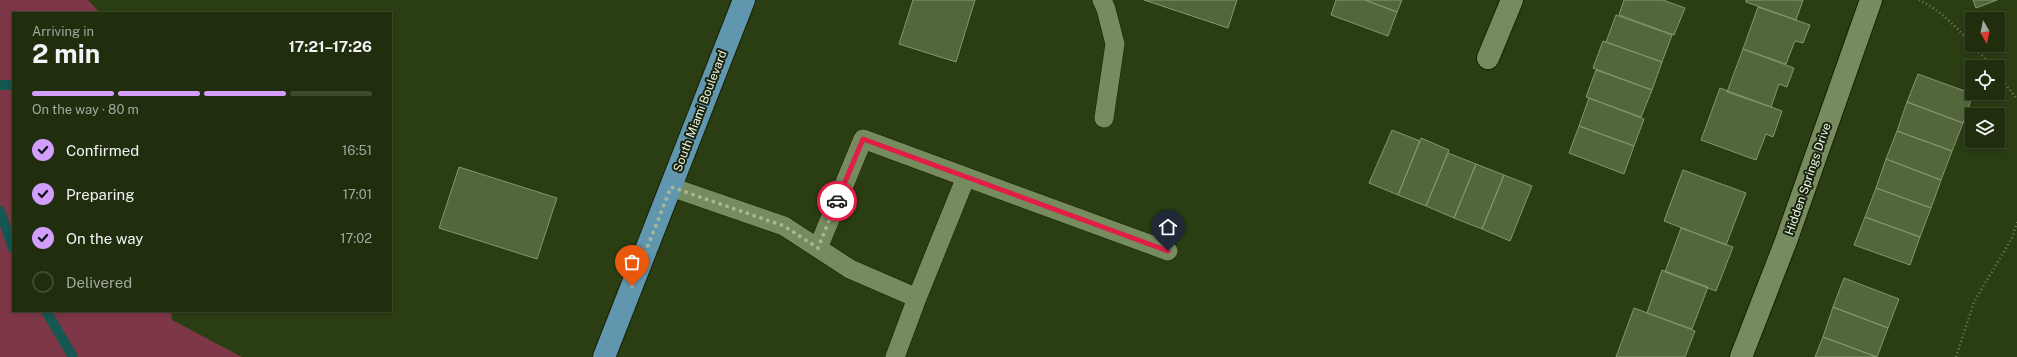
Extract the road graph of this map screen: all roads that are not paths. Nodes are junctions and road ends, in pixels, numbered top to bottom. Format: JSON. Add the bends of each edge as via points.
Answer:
{"nodes":[{"id":1,"x":744,"y":0,"type":"edge"},
{"id":2,"x":1102,"y":0,"type":"edge"},
{"id":3,"x":1512,"y":0,"type":"edge"},
{"id":4,"x":1871,"y":0,"type":"edge"},
{"id":5,"x":1488,"y":58,"type":"dead end"},
{"id":6,"x":1104,"y":118,"type":"dead end"},
{"id":7,"x":966,"y":177,"type":"junction"},
{"id":8,"x":671,"y":187,"type":"junction"},
{"id":9,"x":818,"y":248,"type":"junction"},
{"id":10,"x":1168,"y":251,"type":"dead end"},
{"id":11,"x":917,"y":298,"type":"junction"},
{"id":12,"x":604,"y":357,"type":"edge"},
{"id":13,"x":895,"y":357,"type":"edge"},
{"id":14,"x":1741,"y":357,"type":"edge"}],
"edges":[{"from":1,"to":8,"type":"main road","name":"South Miami Boulevard"},
{"from":2,"to":6,"type":"lane","via":[[1115,44]]},
{"from":3,"to":5,"type":"street"},
{"from":4,"to":14,"type":"street","name":"Hidden Springs Drive","via":[[1786,241]]},
{"from":7,"to":9,"type":"lane","via":[[863,139]]},
{"from":7,"to":10,"type":"lane"},
{"from":7,"to":11,"type":"lane"},
{"from":8,"to":9,"type":"lane","via":[[784,226]]},
{"from":8,"to":12,"type":"main road","name":"South Miami Boulevard"},
{"from":9,"to":11,"type":"lane","via":[[850,269]]},
{"from":11,"to":13,"type":"lane"}]}
